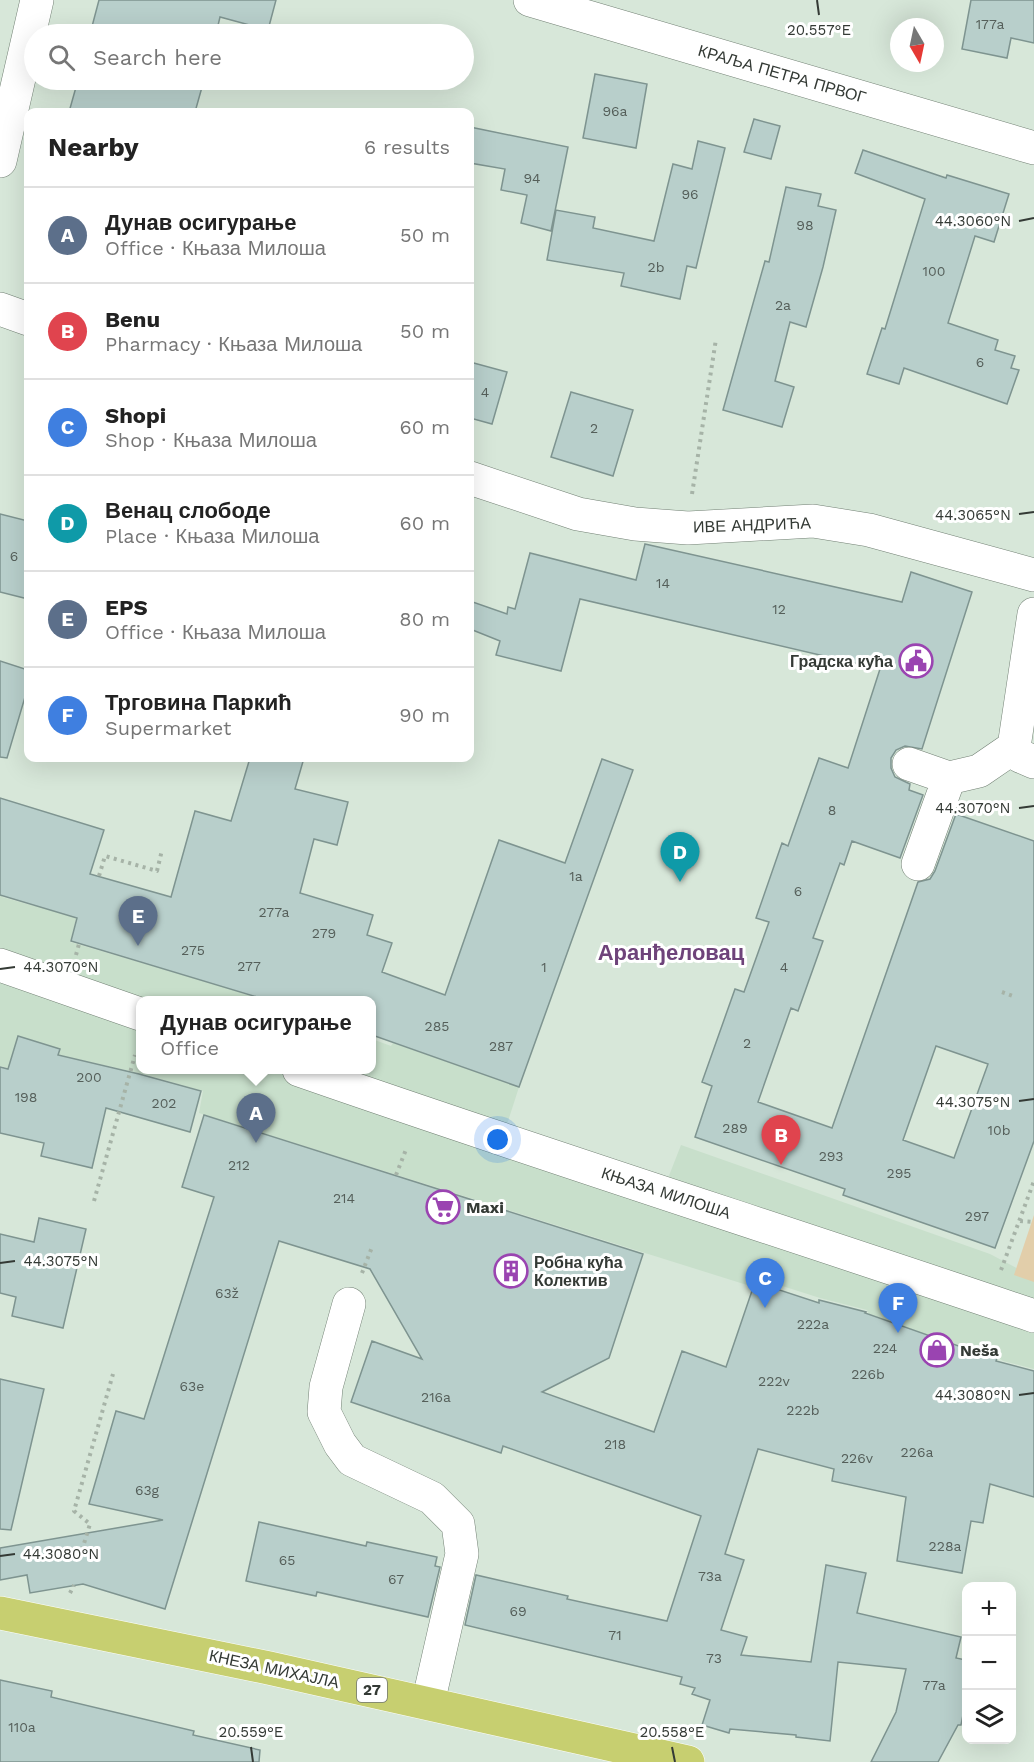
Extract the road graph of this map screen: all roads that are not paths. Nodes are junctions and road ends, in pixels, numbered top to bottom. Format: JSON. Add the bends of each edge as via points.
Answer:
{"nodes":[{"id":1,"x":37,"y":0,"type":"edge"},
{"id":2,"x":530,"y":0,"type":"edge"},
{"id":3,"x":31,"y":24,"type":"edge"},
{"id":4,"x":24,"y":57,"type":"edge"},
{"id":5,"x":1034,"y":148,"type":"edge"},
{"id":6,"x":0,"y":161,"type":"edge"},
{"id":7,"x":0,"y":309,"type":"edge"},
{"id":8,"x":24,"y":318,"type":"edge"},
{"id":9,"x":474,"y":479,"type":"edge"},
{"id":10,"x":1034,"y":575,"type":"edge"},
{"id":11,"x":1034,"y":614,"type":"edge"},
{"id":12,"x":1024,"y":754,"type":"edge"},
{"id":13,"x":909,"y":764,"type":"dead end"},
{"id":14,"x":950,"y":778,"type":"junction"},
{"id":15,"x":918,"y":864,"type":"dead end"},
{"id":16,"x":0,"y":965,"type":"edge"},
{"id":17,"x":136,"y":1012,"type":"edge"},
{"id":18,"x":311,"y":1074,"type":"edge"},
{"id":19,"x":349,"y":1305,"type":"dead end"},
{"id":20,"x":1034,"y":1316,"type":"edge"},
{"id":21,"x":0,"y":1613,"type":"edge"},
{"id":22,"x":428,"y":1703,"type":"junction"},
{"id":23,"x":688,"y":1762,"type":"edge"}],
"edges":[{"from":1,"to":3,"type":"street"},
{"from":2,"to":5,"type":"street","name":"КРАЉА ПЕТРА ПРВОГ"},
{"from":4,"to":6,"type":"street"},
{"from":7,"to":8,"type":"street"},
{"from":9,"to":10,"type":"street","name":"ИВЕ АНДРИЋА","via":[[578,514],[635,524],[688,528],[813,521],[869,530]]},
{"from":11,"to":12,"type":"street"},
{"from":12,"to":14,"type":"street"},
{"from":13,"to":14,"type":"street"},
{"from":14,"to":15,"type":"street"},
{"from":16,"to":17,"type":"street"},
{"from":18,"to":20,"type":"street","name":"КЊАЗА МИЛОША"},
{"from":19,"to":22,"type":"street","via":[[326,1387],[324,1412],[352,1460],[432,1498],[458,1524],[462,1554]]},
{"from":21,"to":22,"type":"main road","name":"КНЕЗА МИХАЈЛА","number":"27"},
{"from":22,"to":23,"type":"main road","name":"КНЕЗА МИХАЈЛА","number":"27"}]}
